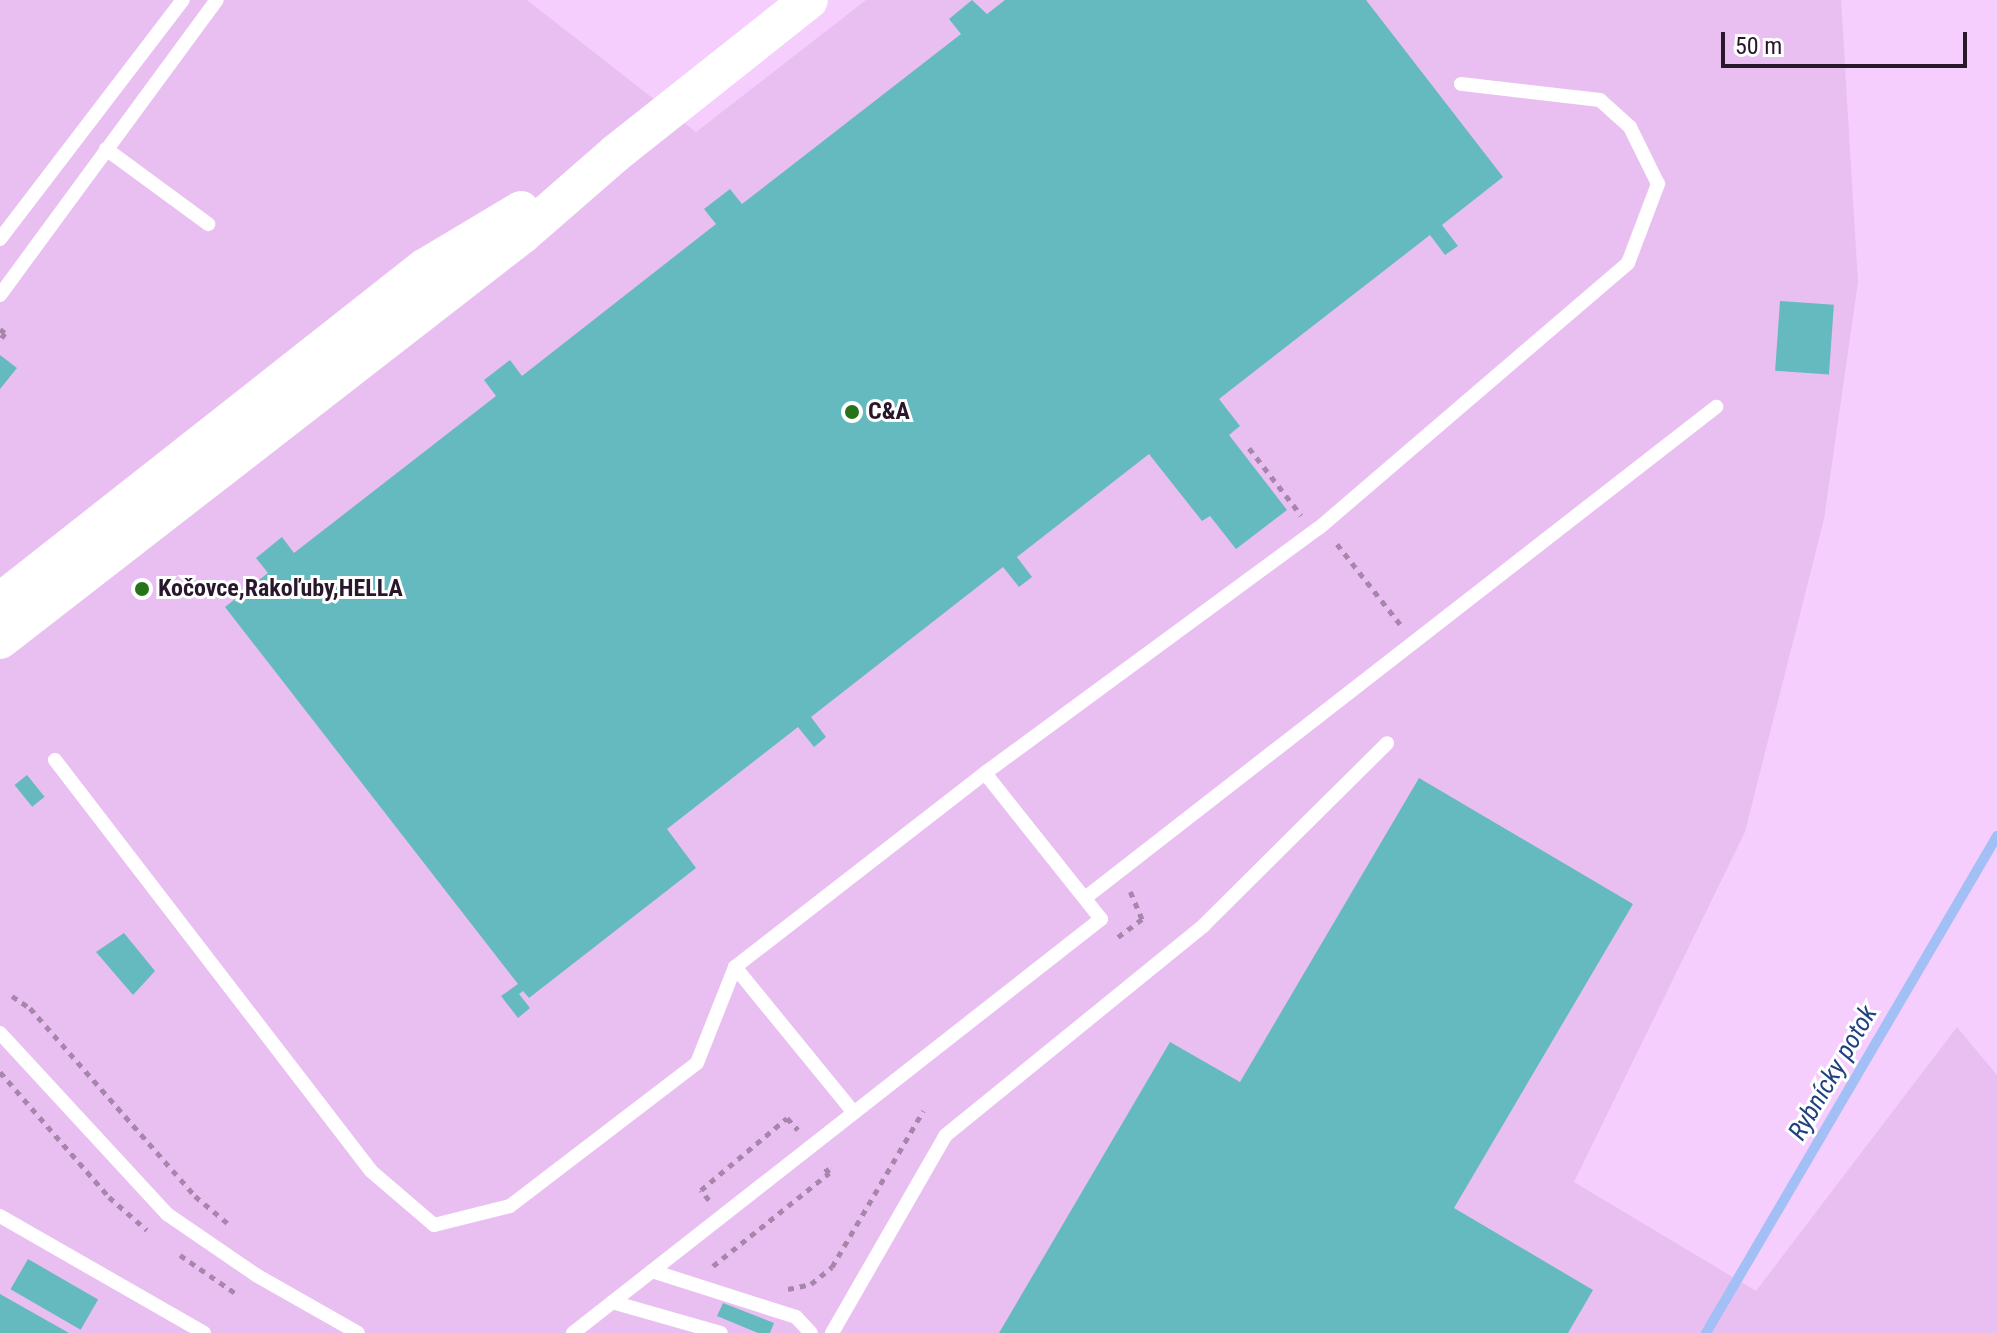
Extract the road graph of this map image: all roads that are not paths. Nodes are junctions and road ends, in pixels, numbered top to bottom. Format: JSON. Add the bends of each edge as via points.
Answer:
{"nodes":[{"id":1,"x":183,"y":0,"type":"edge"},
{"id":2,"x":217,"y":0,"type":"edge"},
{"id":3,"x":809,"y":0,"type":"edge"},
{"id":4,"x":1461,"y":84,"type":"dead end"},
{"id":5,"x":106,"y":149,"type":"junction"},
{"id":6,"x":616,"y":153,"type":"junction"},
{"id":7,"x":208,"y":224,"type":"dead end"},
{"id":8,"x":0,"y":239,"type":"edge"},
{"id":9,"x":0,"y":295,"type":"edge"},
{"id":10,"x":1716,"y":407,"type":"dead end"},
{"id":11,"x":0,"y":602,"type":"edge"},
{"id":12,"x":0,"y":640,"type":"edge"},
{"id":13,"x":1387,"y":743,"type":"dead end"},
{"id":14,"x":55,"y":760,"type":"dead end"},
{"id":15,"x":985,"y":773,"type":"junction"},
{"id":16,"x":1085,"y":898,"type":"junction"},
{"id":17,"x":735,"y":967,"type":"junction"},
{"id":18,"x":0,"y":1033,"type":"edge"},
{"id":19,"x":854,"y":1113,"type":"junction"},
{"id":20,"x":0,"y":1216,"type":"edge"},
{"id":21,"x":652,"y":1271,"type":"junction"},
{"id":22,"x":612,"y":1302,"type":"junction"},
{"id":23,"x":204,"y":1333,"type":"edge"},
{"id":24,"x":358,"y":1333,"type":"edge"},
{"id":25,"x":573,"y":1333,"type":"edge"},
{"id":26,"x":721,"y":1333,"type":"edge"},
{"id":27,"x":811,"y":1333,"type":"edge"},
{"id":28,"x":832,"y":1333,"type":"edge"}],
"edges":[{"from":1,"to":8,"type":"lane"},
{"from":2,"to":5,"type":"lane"},
{"from":3,"to":6,"type":"main road"},
{"from":4,"to":15,"type":"lane","via":[[1600,100],[1630,127],[1658,184],[1628,263],[1319,528]]},
{"from":5,"to":7,"type":"lane"},
{"from":5,"to":9,"type":"lane"},
{"from":6,"to":11,"type":"main road","via":[[424,268]]},
{"from":6,"to":12,"type":"main road","via":[[522,235]]},
{"from":10,"to":16,"type":"lane"},
{"from":13,"to":28,"type":"lane","via":[[1204,925],[946,1135]]},
{"from":14,"to":17,"type":"lane","via":[[371,1171],[434,1225],[510,1206],[697,1063]]},
{"from":15,"to":16,"type":"lane"},
{"from":15,"to":17,"type":"lane"},
{"from":16,"to":19,"type":"lane","via":[[1101,919]]},
{"from":17,"to":19,"type":"lane"},
{"from":18,"to":24,"type":"lane","via":[[167,1214],[256,1275]]},
{"from":19,"to":21,"type":"lane"},
{"from":20,"to":23,"type":"lane"},
{"from":21,"to":22,"type":"lane"},
{"from":21,"to":27,"type":"lane","via":[[796,1317]]},
{"from":22,"to":25,"type":"lane"},
{"from":22,"to":26,"type":"lane"}]}
